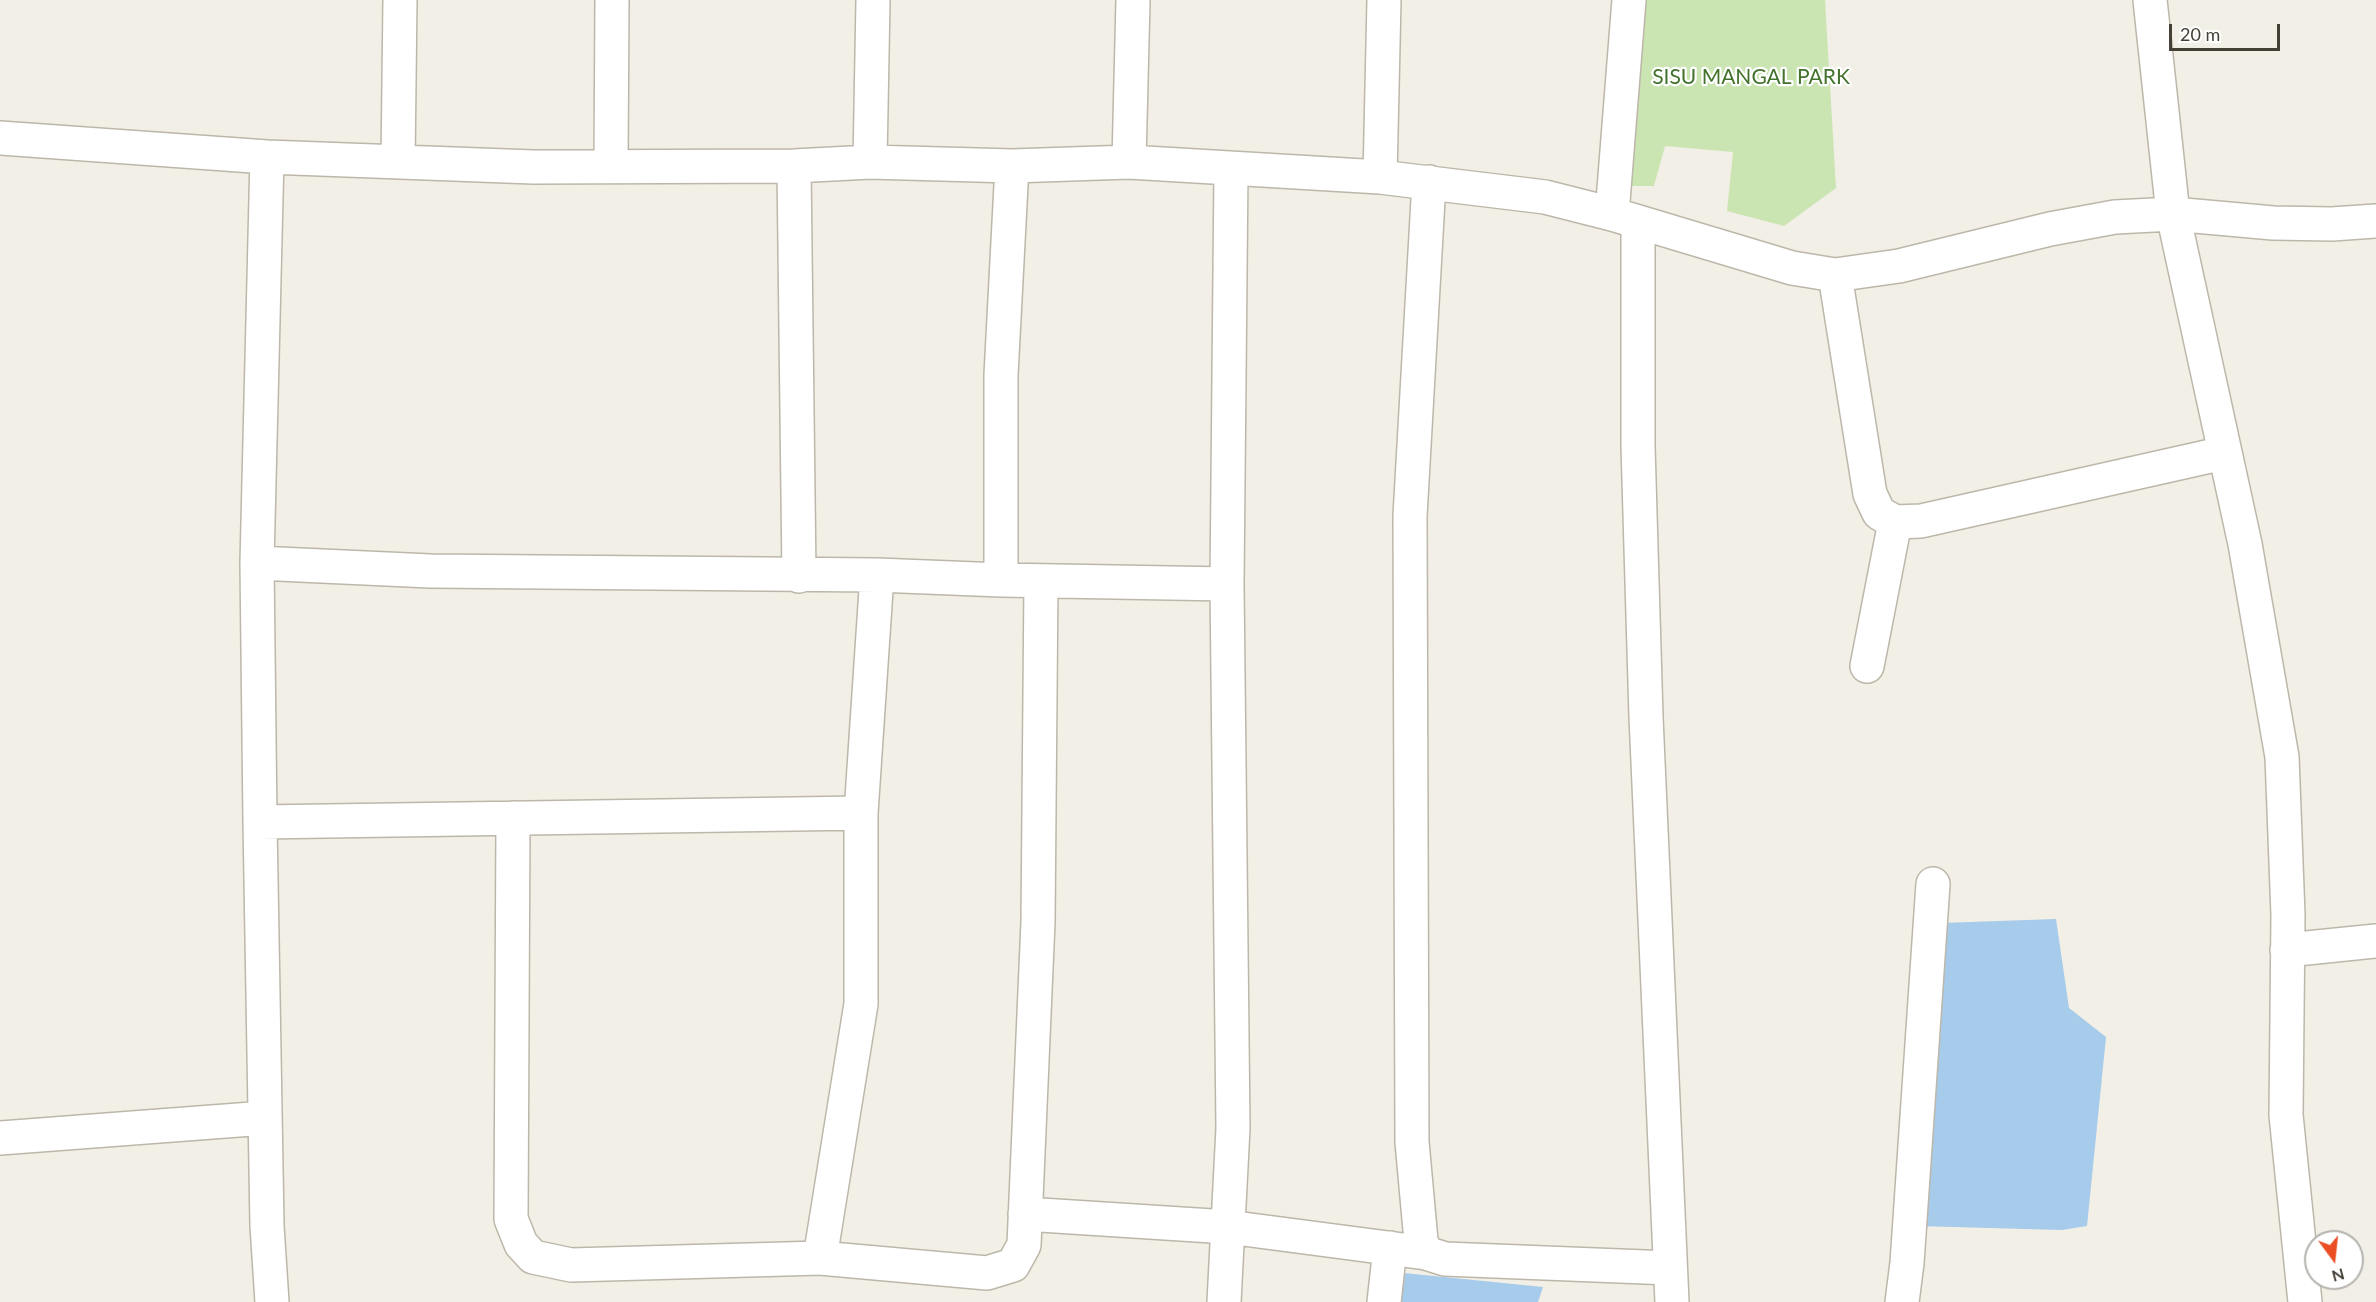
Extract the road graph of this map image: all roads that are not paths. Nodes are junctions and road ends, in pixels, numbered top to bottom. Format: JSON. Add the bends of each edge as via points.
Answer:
{"nodes":[{"id":1,"x":400,"y":0,"type":"edge"},
{"id":2,"x":612,"y":0,"type":"edge"},
{"id":3,"x":873,"y":0,"type":"edge"},
{"id":4,"x":1133,"y":0,"type":"edge"},
{"id":5,"x":1384,"y":0,"type":"edge"},
{"id":6,"x":1629,"y":0,"type":"edge"},
{"id":7,"x":2150,"y":0,"type":"edge"},
{"id":8,"x":0,"y":138,"type":"edge"},
{"id":9,"x":267,"y":157,"type":"junction"},
{"id":10,"x":398,"y":162,"type":"junction"},
{"id":11,"x":870,"y":162,"type":"junction"},
{"id":12,"x":1129,"y":162,"type":"junction"},
{"id":13,"x":611,"y":165,"type":"junction"},
{"id":14,"x":794,"y":166,"type":"junction"},
{"id":15,"x":1012,"y":166,"type":"junction"},
{"id":16,"x":1231,"y":169,"type":"junction"},
{"id":17,"x":1380,"y":177,"type":"junction"},
{"id":18,"x":1429,"y":182,"type":"junction"},
{"id":19,"x":2173,"y":214,"type":"junction"},
{"id":20,"x":1625,"y":218,"type":"junction"},
{"id":21,"x":2376,"y":221,"type":"edge"},
{"id":22,"x":1835,"y":276,"type":"junction"},
{"id":23,"x":2224,"y":453,"type":"junction"},
{"id":24,"x":1895,"y":522,"type":"junction"},
{"id":25,"x":257,"y":563,"type":"junction"},
{"id":26,"x":877,"y":575,"type":"junction"},
{"id":27,"x":800,"y":576,"type":"junction"},
{"id":28,"x":1001,"y":580,"type":"junction"},
{"id":29,"x":1041,"y":581,"type":"junction"},
{"id":30,"x":1227,"y":584,"type":"junction"},
{"id":31,"x":1867,"y":666,"type":"dead end"},
{"id":32,"x":861,"y":813,"type":"junction"},
{"id":33,"x":513,"y":818,"type":"junction"},
{"id":34,"x":260,"y":822,"type":"junction"},
{"id":35,"x":1933,"y":884,"type":"dead end"},
{"id":36,"x":2376,"y":941,"type":"edge"},
{"id":37,"x":2288,"y":950,"type":"junction"},
{"id":38,"x":265,"y":1118,"type":"junction"},
{"id":39,"x":0,"y":1138,"type":"edge"},
{"id":40,"x":1025,"y":1214,"type":"junction"},
{"id":41,"x":1228,"y":1227,"type":"junction"},
{"id":42,"x":1390,"y":1248,"type":"junction"},
{"id":43,"x":1426,"y":1253,"type":"junction"},
{"id":44,"x":820,"y":1258,"type":"junction"},
{"id":45,"x":1670,"y":1268,"type":"junction"},
{"id":46,"x":272,"y":1302,"type":"edge"},
{"id":47,"x":1224,"y":1302,"type":"edge"},
{"id":48,"x":1384,"y":1302,"type":"edge"},
{"id":49,"x":1672,"y":1302,"type":"edge"},
{"id":50,"x":1902,"y":1302,"type":"edge"},
{"id":51,"x":2305,"y":1302,"type":"edge"}],
"edges":[{"from":1,"to":10,"type":"street"},
{"from":2,"to":13,"type":"street"},
{"from":3,"to":11,"type":"street"},
{"from":4,"to":12,"type":"street"},
{"from":5,"to":17,"type":"street"},
{"from":6,"to":20,"type":"street"},
{"from":7,"to":19,"type":"street"},
{"from":8,"to":9,"type":"street"},
{"from":9,"to":10,"type":"street"},
{"from":9,"to":25,"type":"street"},
{"from":10,"to":13,"type":"street","via":[[533,167]]},
{"from":11,"to":14,"type":"street"},
{"from":11,"to":15,"type":"street"},
{"from":12,"to":15,"type":"street"},
{"from":12,"to":16,"type":"street"},
{"from":13,"to":14,"type":"street"},
{"from":14,"to":27,"type":"street"},
{"from":15,"to":28,"type":"street","via":[[1001,375]]},
{"from":16,"to":17,"type":"street"},
{"from":16,"to":30,"type":"street"},
{"from":17,"to":18,"type":"street"},
{"from":18,"to":20,"type":"street","via":[[1545,197]]},
{"from":18,"to":43,"type":"street","via":[[1410,516],[1412,1142],[1421,1241]]},
{"from":19,"to":21,"type":"street","via":[[2273,223]]},
{"from":19,"to":22,"type":"street","via":[[2093,221],[1899,266]]},
{"from":19,"to":23,"type":"street"},
{"from":20,"to":22,"type":"street","via":[[1792,268]]},
{"from":20,"to":45,"type":"street","via":[[1638,446]]},
{"from":22,"to":24,"type":"street","via":[[1870,494],[1879,513]]},
{"from":23,"to":24,"type":"street","via":[[1921,520]]},
{"from":23,"to":37,"type":"street","via":[[2245,544],[2282,757]]},
{"from":24,"to":31,"type":"street"},
{"from":25,"to":27,"type":"street","via":[[430,571]]},
{"from":25,"to":34,"type":"street"},
{"from":26,"to":27,"type":"street"},
{"from":26,"to":28,"type":"street"},
{"from":26,"to":32,"type":"street"},
{"from":28,"to":29,"type":"street"},
{"from":29,"to":30,"type":"street"},
{"from":29,"to":40,"type":"street","via":[[1038,922]]},
{"from":30,"to":41,"type":"street","via":[[1233,1128]]},
{"from":32,"to":33,"type":"street"},
{"from":32,"to":44,"type":"street","via":[[861,1004]]},
{"from":33,"to":34,"type":"street"},
{"from":33,"to":44,"type":"street","via":[[510,1219],[521,1244],[533,1257],[570,1265]]},
{"from":34,"to":38,"type":"street"},
{"from":35,"to":50,"type":"street"},
{"from":36,"to":37,"type":"street"},
{"from":37,"to":51,"type":"street","via":[[2286,1115]]},
{"from":38,"to":39,"type":"street"},
{"from":38,"to":46,"type":"street"},
{"from":40,"to":41,"type":"street"},
{"from":40,"to":44,"type":"street","via":[[1024,1245],[1013,1265],[987,1273]]},
{"from":41,"to":42,"type":"street"},
{"from":41,"to":47,"type":"street"},
{"from":42,"to":43,"type":"street"},
{"from":42,"to":48,"type":"street"},
{"from":43,"to":45,"type":"street","via":[[1445,1259]]},
{"from":45,"to":49,"type":"street"}]}
